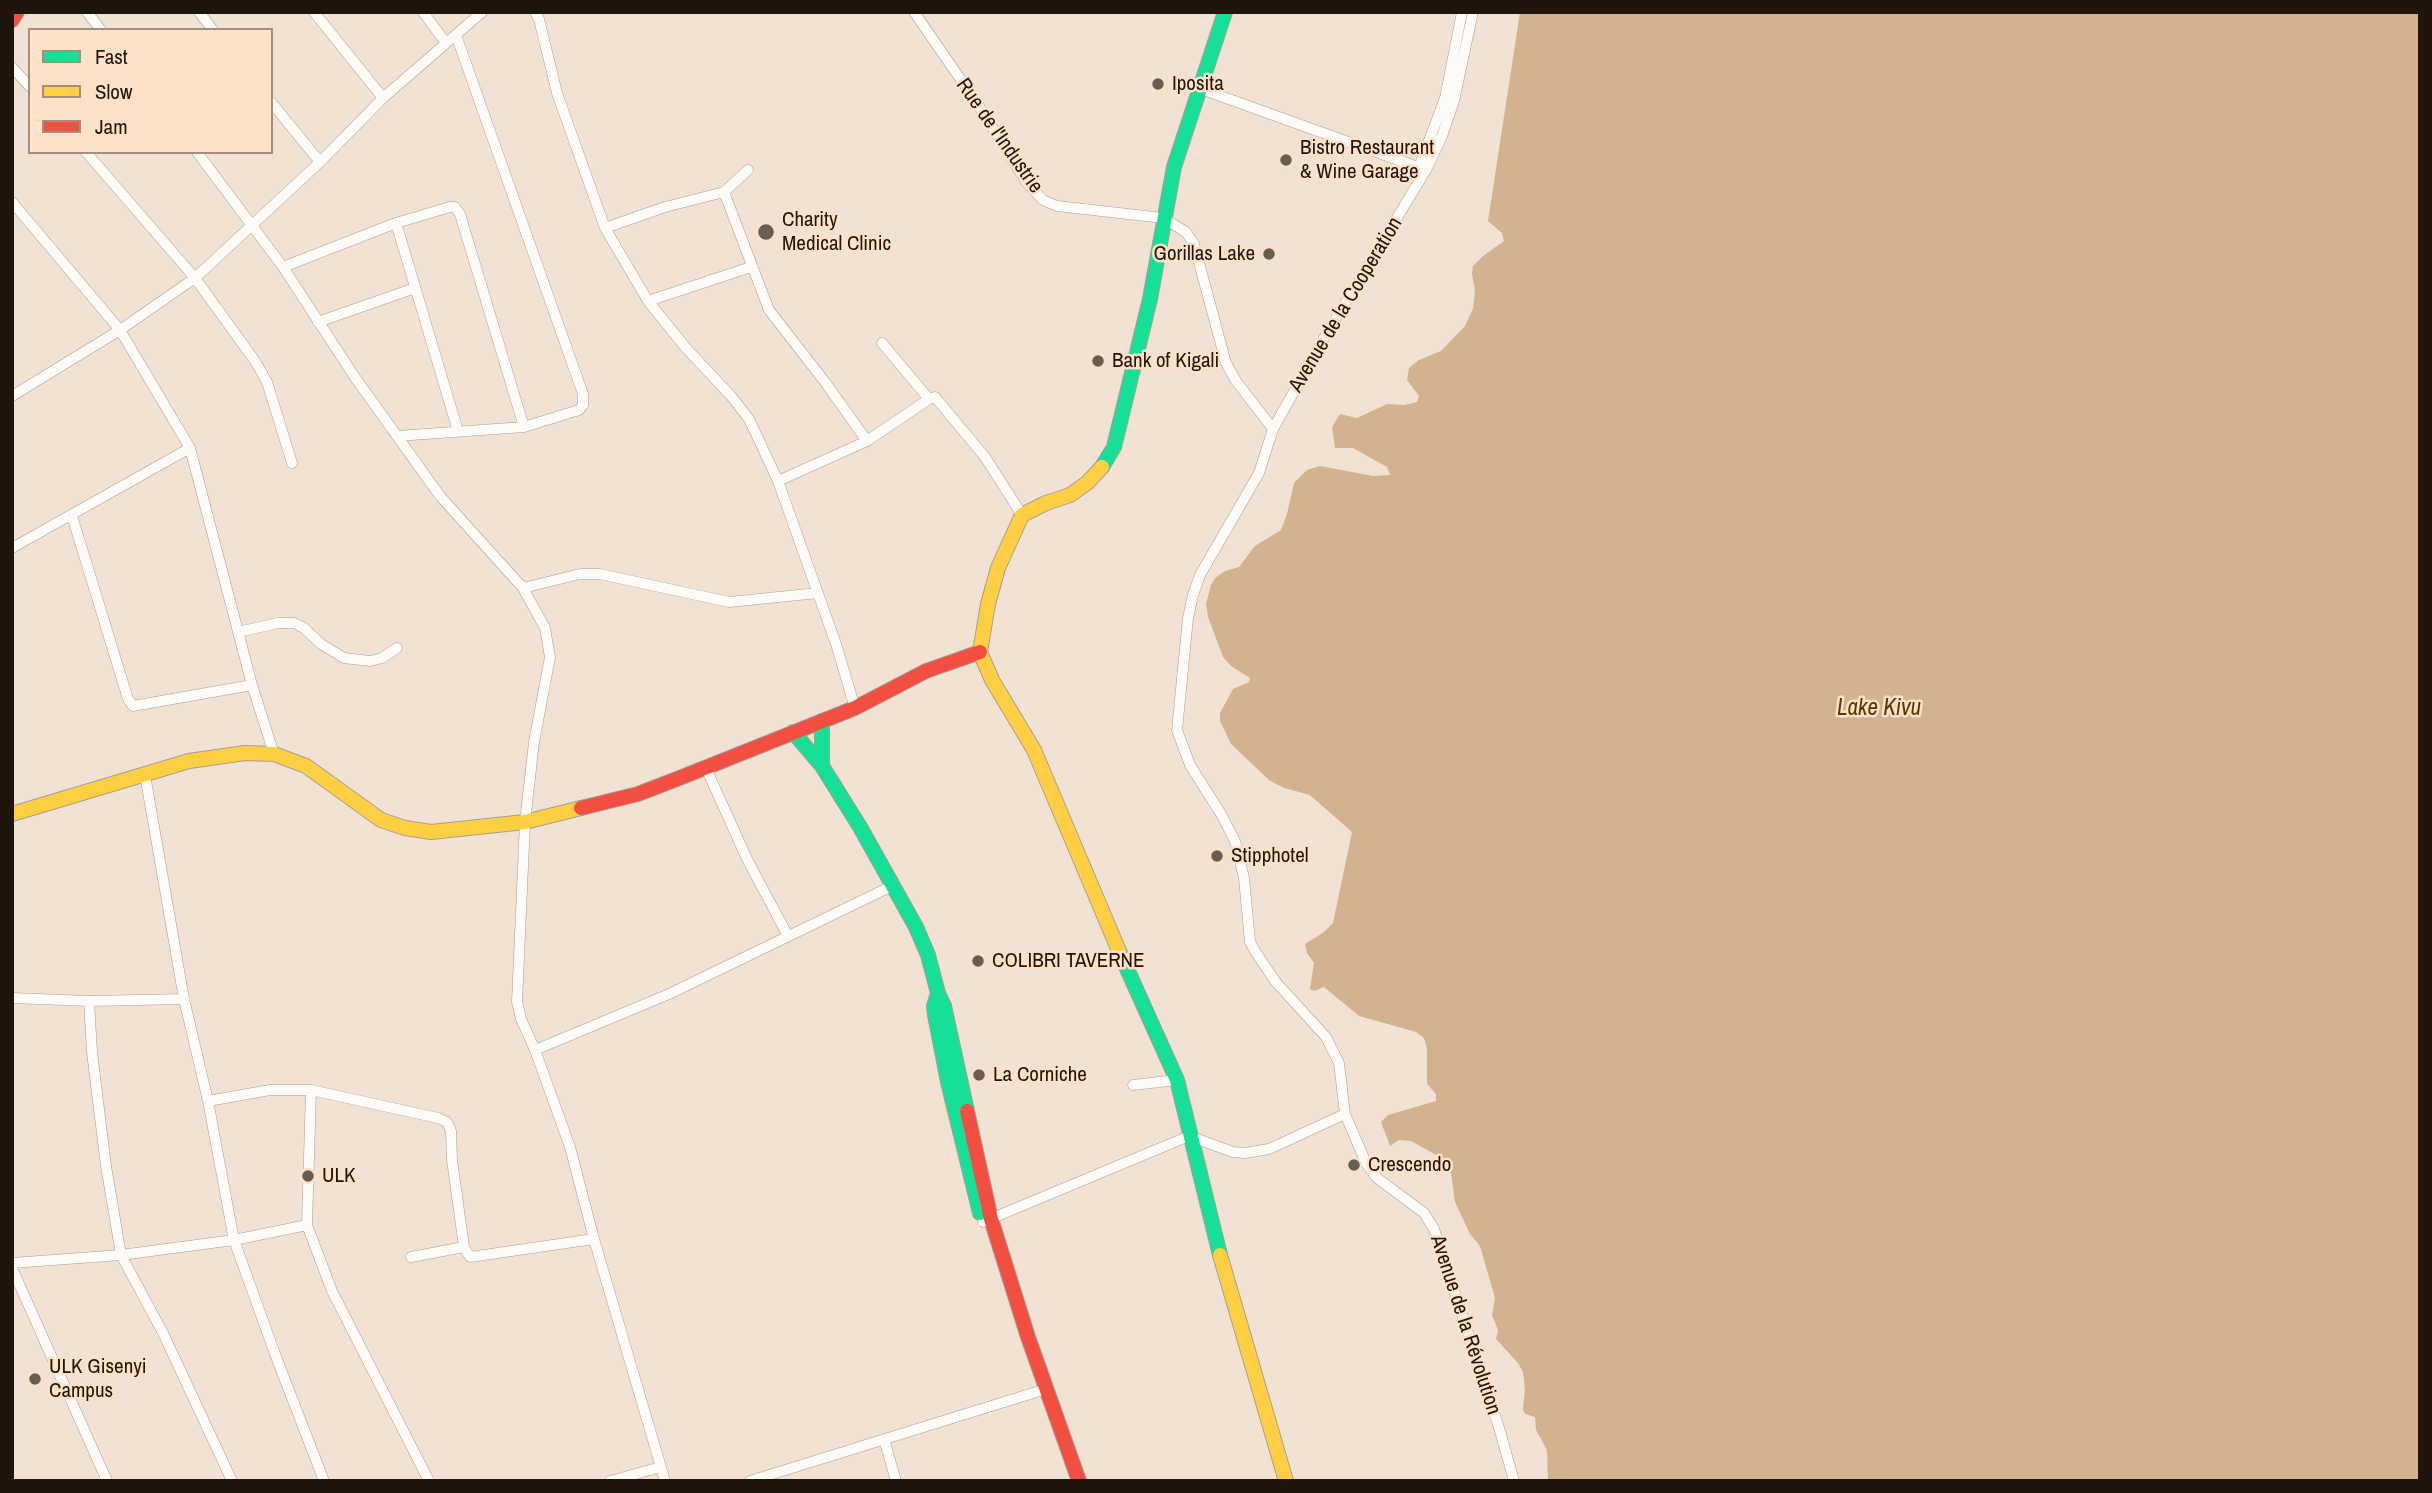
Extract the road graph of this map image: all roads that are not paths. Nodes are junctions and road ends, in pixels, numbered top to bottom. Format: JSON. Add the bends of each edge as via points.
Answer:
{"nodes":[{"id":1,"x":17,"y":12,"type":"edge"},
{"id":2,"x":87,"y":12,"type":"edge"},
{"id":3,"x":199,"y":12,"type":"edge"},
{"id":4,"x":314,"y":12,"type":"edge"},
{"id":5,"x":424,"y":12,"type":"edge"},
{"id":6,"x":482,"y":12,"type":"edge"},
{"id":7,"x":536,"y":12,"type":"edge"},
{"id":8,"x":914,"y":12,"type":"edge"},
{"id":9,"x":1225,"y":12,"type":"edge"},
{"id":10,"x":1467,"y":15,"type":"edge"},
{"id":11,"x":12,"y":20,"type":"edge"},
{"id":12,"x":99,"y":28,"type":"edge"},
{"id":13,"x":211,"y":28,"type":"edge"},
{"id":14,"x":456,"y":35,"type":"junction"},
{"id":15,"x":446,"y":43,"type":"junction"},
{"id":16,"x":12,"y":67,"type":"edge"},
{"id":17,"x":28,"y":85,"type":"edge"},
{"id":18,"x":1201,"y":89,"type":"junction"},
{"id":19,"x":383,"y":98,"type":"junction"},
{"id":20,"x":273,"y":104,"type":"edge"},
{"id":21,"x":88,"y":154,"type":"edge"},
{"id":22,"x":199,"y":154,"type":"edge"},
{"id":23,"x":320,"y":162,"type":"junction"},
{"id":24,"x":1422,"y":168,"type":"junction"},
{"id":25,"x":748,"y":170,"type":"dead end"},
{"id":26,"x":723,"y":192,"type":"junction"},
{"id":27,"x":12,"y":202,"type":"edge"},
{"id":28,"x":1163,"y":218,"type":"junction"},
{"id":29,"x":396,"y":223,"type":"junction"},
{"id":30,"x":253,"y":226,"type":"junction"},
{"id":31,"x":605,"y":228,"type":"junction"},
{"id":32,"x":283,"y":267,"type":"junction"},
{"id":33,"x":751,"y":267,"type":"junction"},
{"id":34,"x":195,"y":278,"type":"junction"},
{"id":35,"x":415,"y":288,"type":"junction"},
{"id":36,"x":648,"y":301,"type":"junction"},
{"id":37,"x":318,"y":322,"type":"junction"},
{"id":38,"x":120,"y":330,"type":"junction"},
{"id":39,"x":882,"y":343,"type":"dead end"},
{"id":40,"x":12,"y":396,"type":"edge"},
{"id":41,"x":929,"y":399,"type":"junction"},
{"id":42,"x":524,"y":427,"type":"junction"},
{"id":43,"x":1273,"y":429,"type":"junction"},
{"id":44,"x":458,"y":431,"type":"junction"},
{"id":45,"x":397,"y":436,"type":"junction"},
{"id":46,"x":867,"y":441,"type":"junction"},
{"id":47,"x":190,"y":449,"type":"junction"},
{"id":48,"x":292,"y":463,"type":"dead end"},
{"id":49,"x":778,"y":481,"type":"junction"},
{"id":50,"x":1022,"y":515,"type":"junction"},
{"id":51,"x":72,"y":516,"type":"junction"},
{"id":52,"x":12,"y":548,"type":"edge"},
{"id":53,"x":523,"y":588,"type":"junction"},
{"id":54,"x":818,"y":593,"type":"junction"},
{"id":55,"x":238,"y":632,"type":"junction"},
{"id":56,"x":397,"y":648,"type":"dead end"},
{"id":57,"x":980,"y":652,"type":"junction"},
{"id":58,"x":251,"y":685,"type":"junction"},
{"id":59,"x":855,"y":708,"type":"junction"},
{"id":60,"x":822,"y":721,"type":"junction"},
{"id":61,"x":793,"y":732,"type":"junction"},
{"id":62,"x":274,"y":754,"type":"junction"},
{"id":63,"x":822,"y":766,"type":"junction"},
{"id":64,"x":706,"y":768,"type":"junction"},
{"id":65,"x":145,"y":775,"type":"junction"},
{"id":66,"x":12,"y":814,"type":"edge"},
{"id":67,"x":525,"y":822,"type":"junction"},
{"id":68,"x":892,"y":886,"type":"junction"},
{"id":69,"x":788,"y":936,"type":"junction"},
{"id":70,"x":12,"y":998,"type":"edge"},
{"id":71,"x":184,"y":999,"type":"junction"},
{"id":72,"x":89,"y":1002,"type":"junction"},
{"id":73,"x":535,"y":1049,"type":"junction"},
{"id":74,"x":1177,"y":1080,"type":"junction"},
{"id":75,"x":1133,"y":1085,"type":"dead end"},
{"id":76,"x":311,"y":1090,"type":"junction"},
{"id":77,"x":208,"y":1101,"type":"junction"},
{"id":78,"x":1345,"y":1114,"type":"junction"},
{"id":79,"x":1189,"y":1136,"type":"junction"},
{"id":80,"x":987,"y":1221,"type":"junction"},
{"id":81,"x":307,"y":1225,"type":"junction"},
{"id":82,"x":594,"y":1239,"type":"junction"},
{"id":83,"x":234,"y":1240,"type":"junction"},
{"id":84,"x":464,"y":1247,"type":"junction"},
{"id":85,"x":121,"y":1255,"type":"junction"},
{"id":86,"x":411,"y":1257,"type":"dead end"},
{"id":87,"x":12,"y":1266,"type":"edge"},
{"id":88,"x":1042,"y":1391,"type":"junction"},
{"id":89,"x":1056,"y":1431,"type":"junction"},
{"id":90,"x":884,"y":1439,"type":"junction"},
{"id":91,"x":661,"y":1467,"type":"junction"},
{"id":92,"x":780,"y":1476,"type":"edge"},
{"id":93,"x":107,"y":1481,"type":"edge"},
{"id":94,"x":232,"y":1481,"type":"edge"},
{"id":95,"x":324,"y":1481,"type":"edge"},
{"id":96,"x":429,"y":1481,"type":"edge"},
{"id":97,"x":610,"y":1481,"type":"edge"},
{"id":98,"x":665,"y":1481,"type":"edge"},
{"id":99,"x":750,"y":1481,"type":"edge"},
{"id":100,"x":896,"y":1481,"type":"edge"},
{"id":101,"x":1069,"y":1481,"type":"edge"},
{"id":102,"x":1079,"y":1481,"type":"edge"},
{"id":103,"x":1286,"y":1481,"type":"edge"},
{"id":104,"x":1514,"y":1481,"type":"edge"}],
"edges":[{"from":1,"to":11,"type":"main road"},
{"from":2,"to":12,"type":"street"},
{"from":3,"to":13,"type":"street"},
{"from":4,"to":19,"type":"street"},
{"from":5,"to":15,"type":"street"},
{"from":6,"to":14,"type":"street"},
{"from":7,"to":31,"type":"street","via":[[556,93]]},
{"from":8,"to":28,"type":"street","name":"Rue de l'Industrie","via":[[1027,183],[1043,200],[1057,206]]},
{"from":9,"to":18,"type":"main road"},
{"from":10,"to":24,"type":"street","name":"Avenue de la Cooperation","via":[[1449,99]]},
{"from":14,"to":15,"type":"street"},
{"from":14,"to":42,"type":"street","via":[[583,394],[579,410]]},
{"from":15,"to":19,"type":"street"},
{"from":16,"to":17,"type":"street"},
{"from":18,"to":24,"type":"street"},
{"from":18,"to":28,"type":"main road","via":[[1174,167]]},
{"from":19,"to":23,"type":"street"},
{"from":20,"to":23,"type":"street"},
{"from":21,"to":34,"type":"street"},
{"from":22,"to":30,"type":"street"},
{"from":23,"to":30,"type":"street"},
{"from":24,"to":43,"type":"street","name":"Avenue de la Cooperation","via":[[1405,206]]},
{"from":25,"to":26,"type":"street"},
{"from":26,"to":31,"type":"street"},
{"from":26,"to":33,"type":"street"},
{"from":27,"to":38,"type":"street"},
{"from":28,"to":43,"type":"street","via":[[1186,232],[1194,244],[1226,363]]},
{"from":28,"to":50,"type":"main road","via":[[1150,299],[1114,447],[1087,483]]},
{"from":29,"to":32,"type":"street"},
{"from":29,"to":35,"type":"street"},
{"from":29,"to":42,"type":"street","via":[[450,207],[460,214]]},
{"from":30,"to":32,"type":"street"},
{"from":30,"to":34,"type":"street"},
{"from":31,"to":36,"type":"street"},
{"from":32,"to":37,"type":"street"},
{"from":33,"to":36,"type":"street"},
{"from":33,"to":46,"type":"street","via":[[769,310]]},
{"from":34,"to":38,"type":"street"},
{"from":34,"to":48,"type":"street","via":[[267,382]]},
{"from":35,"to":37,"type":"street"},
{"from":35,"to":44,"type":"street"},
{"from":36,"to":49,"type":"street","via":[[750,419]]},
{"from":37,"to":45,"type":"street"},
{"from":38,"to":40,"type":"street"},
{"from":38,"to":47,"type":"street"},
{"from":39,"to":41,"type":"street"},
{"from":41,"to":46,"type":"street"},
{"from":41,"to":50,"type":"street","via":[[935,397],[985,457]]},
{"from":42,"to":44,"type":"street"},
{"from":43,"to":78,"type":"street","name":"Avenue de la Révolution","via":[[1259,473],[1193,595],[1177,730],[1190,765],[1235,841],[1250,942],[1275,981],[1326,1037],[1339,1063]]},
{"from":44,"to":45,"type":"street"},
{"from":45,"to":53,"type":"street","via":[[440,496]]},
{"from":46,"to":49,"type":"street"},
{"from":47,"to":51,"type":"street"},
{"from":47,"to":55,"type":"street"},
{"from":49,"to":54,"type":"street"},
{"from":50,"to":57,"type":"main road","via":[[998,568]]},
{"from":51,"to":52,"type":"street"},
{"from":51,"to":58,"type":"street","via":[[133,706]]},
{"from":53,"to":54,"type":"street","via":[[580,574],[729,602]]},
{"from":53,"to":67,"type":"street","via":[[545,628],[550,657]]},
{"from":54,"to":59,"type":"street"},
{"from":55,"to":56,"type":"street","via":[[278,622],[294,623],[344,658],[370,662]]},
{"from":55,"to":58,"type":"street"},
{"from":57,"to":59,"type":"main road","via":[[926,671]]},
{"from":57,"to":74,"type":"main road","via":[[1034,750]]},
{"from":58,"to":62,"type":"street"},
{"from":59,"to":60,"type":"main road"},
{"from":60,"to":61,"type":"main road"},
{"from":60,"to":63,"type":"main road"},
{"from":61,"to":63,"type":"main road"},
{"from":61,"to":64,"type":"main road"},
{"from":62,"to":65,"type":"main road","via":[[215,756]]},
{"from":62,"to":67,"type":"main road","via":[[306,766],[381,820],[405,828],[431,831]]},
{"from":63,"to":68,"type":"main road"},
{"from":64,"to":67,"type":"main road","via":[[638,794]]},
{"from":64,"to":69,"type":"street"},
{"from":65,"to":66,"type":"main road"},
{"from":65,"to":71,"type":"street"},
{"from":67,"to":73,"type":"street","via":[[517,1002]]},
{"from":68,"to":69,"type":"street"},
{"from":68,"to":80,"type":"main road","via":[[924,946],[944,1006],[953,1080]]},
{"from":69,"to":73,"type":"street","via":[[669,994]]},
{"from":70,"to":72,"type":"street"},
{"from":71,"to":72,"type":"street"},
{"from":71,"to":77,"type":"street"},
{"from":72,"to":85,"type":"street","via":[[103,1141]]},
{"from":73,"to":82,"type":"street","via":[[570,1147]]},
{"from":74,"to":75,"type":"street"},
{"from":74,"to":79,"type":"main road"},
{"from":76,"to":77,"type":"street","via":[[270,1090]]},
{"from":76,"to":81,"type":"street"},
{"from":76,"to":84,"type":"street","via":[[447,1122],[452,1131]]},
{"from":77,"to":83,"type":"street"},
{"from":78,"to":79,"type":"street","via":[[1269,1149],[1245,1153]]},
{"from":78,"to":104,"type":"street","name":"Avenue de la Révolution","via":[[1372,1172],[1424,1213],[1434,1229]]},
{"from":79,"to":80,"type":"street"},
{"from":79,"to":103,"type":"main road"},
{"from":80,"to":88,"type":"main road"},
{"from":81,"to":83,"type":"street"},
{"from":81,"to":96,"type":"street","via":[[332,1291]]},
{"from":82,"to":84,"type":"street","via":[[474,1258]]},
{"from":82,"to":91,"type":"street"},
{"from":83,"to":85,"type":"street"},
{"from":83,"to":95,"type":"street"},
{"from":84,"to":86,"type":"street"},
{"from":85,"to":87,"type":"street"},
{"from":85,"to":94,"type":"street"},
{"from":87,"to":93,"type":"street"},
{"from":88,"to":89,"type":"main road"},
{"from":88,"to":90,"type":"street"},
{"from":89,"to":101,"type":"main road"},
{"from":89,"to":102,"type":"main road"},
{"from":90,"to":92,"type":"street"},
{"from":90,"to":100,"type":"street"},
{"from":91,"to":97,"type":"street"},
{"from":91,"to":98,"type":"street"},
{"from":92,"to":99,"type":"street"}]}
